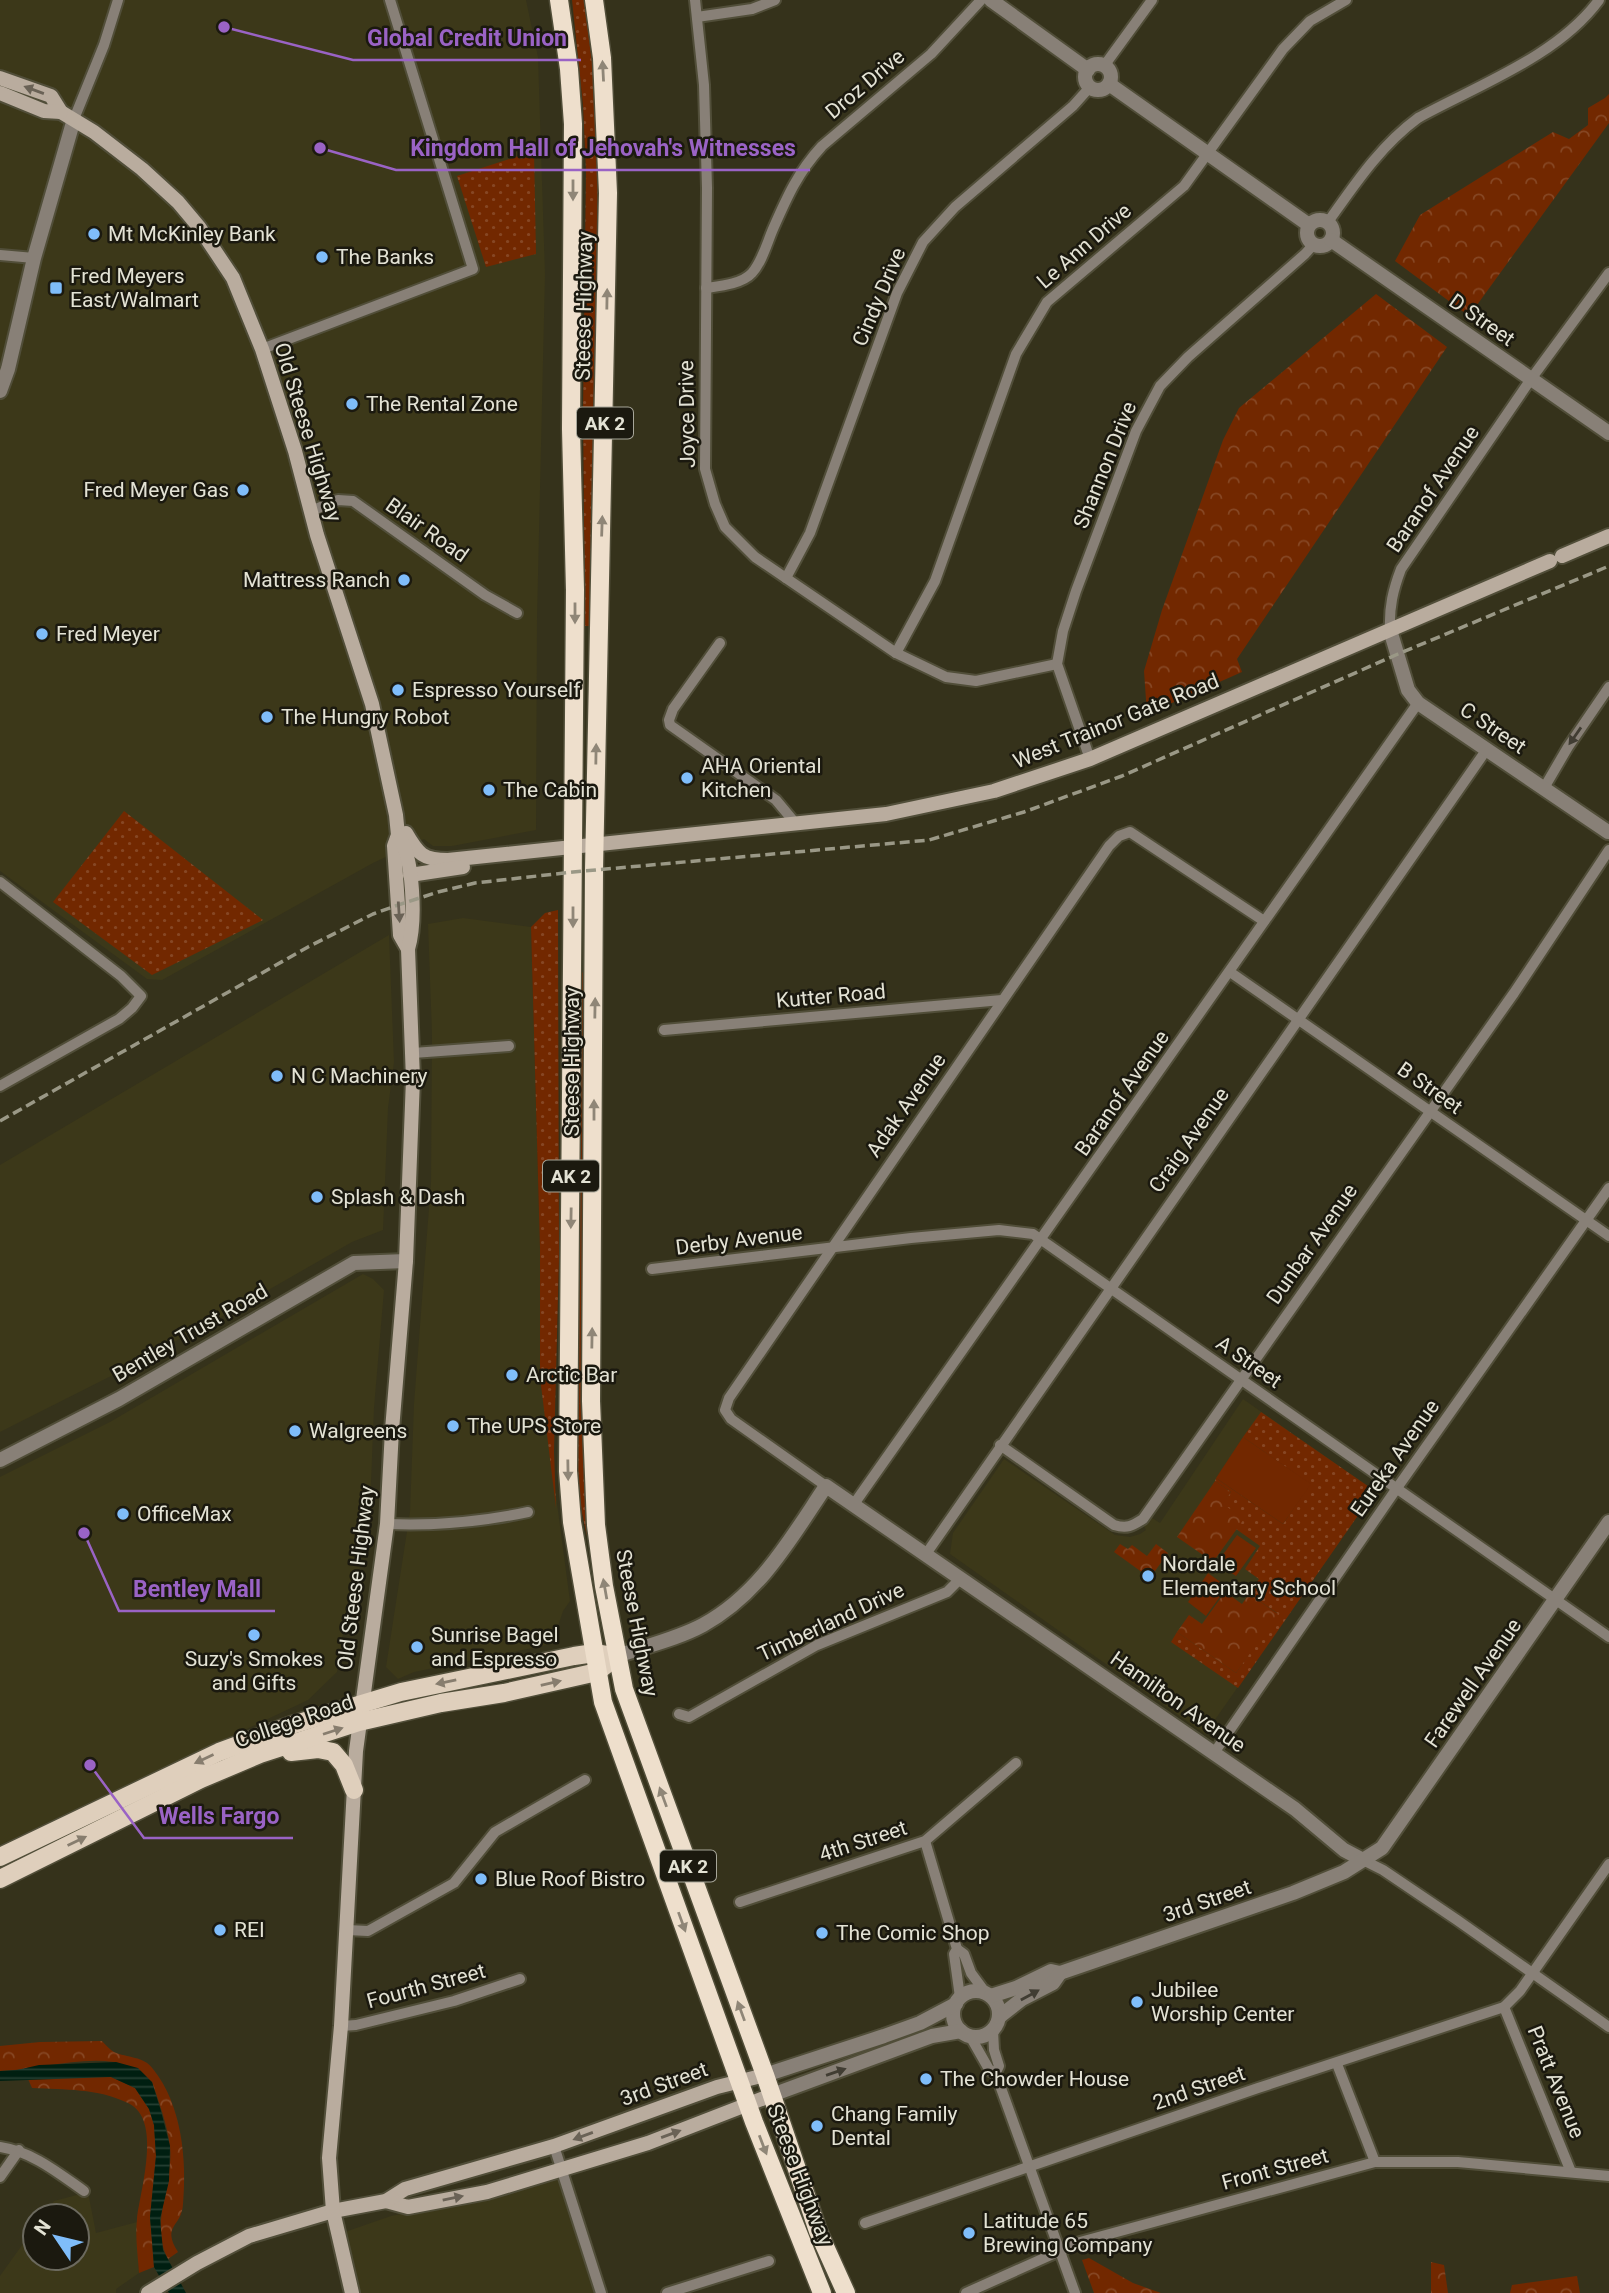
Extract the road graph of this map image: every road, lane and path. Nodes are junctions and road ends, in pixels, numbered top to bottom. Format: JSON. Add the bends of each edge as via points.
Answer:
{"nodes":[{"id":1,"x":118,"y":0,"type":"edge"},
{"id":2,"x":390,"y":0,"type":"edge"},
{"id":3,"x":559,"y":0,"type":"edge"},
{"id":4,"x":594,"y":0,"type":"edge"},
{"id":5,"x":695,"y":0,"type":"edge"},
{"id":6,"x":775,"y":0,"type":"edge"},
{"id":7,"x":981,"y":0,"type":"edge"},
{"id":8,"x":991,"y":0,"type":"edge"},
{"id":9,"x":1152,"y":0,"type":"edge"},
{"id":10,"x":1346,"y":0,"type":"edge"},
{"id":11,"x":1599,"y":0,"type":"edge"},
{"id":12,"x":697,"y":17,"type":"junction"},
{"id":13,"x":1104,"y":66,"type":"junction"},
{"id":14,"x":1088,"y":69,"type":"junction"},
{"id":15,"x":0,"y":78,"type":"edge"},
{"id":16,"x":1109,"y":84,"type":"junction"},
{"id":17,"x":1090,"y":87,"type":"junction"},
{"id":18,"x":0,"y":93,"type":"edge"},
{"id":19,"x":67,"y":116,"type":"junction"},
{"id":20,"x":1208,"y":155,"type":"junction"},
{"id":21,"x":1328,"y":222,"type":"junction"},
{"id":22,"x":1309,"y":225,"type":"junction"},
{"id":23,"x":1331,"y":240,"type":"junction"},
{"id":24,"x":1314,"y":244,"type":"junction"},
{"id":25,"x":0,"y":254,"type":"edge"},
{"id":26,"x":34,"y":258,"type":"junction"},
{"id":27,"x":1609,"y":273,"type":"edge"},
{"id":28,"x":706,"y":288,"type":"junction"},
{"id":29,"x":262,"y":349,"type":"junction"},
{"id":30,"x":1531,"y":379,"type":"junction"},
{"id":31,"x":0,"y":391,"type":"edge"},
{"id":32,"x":1609,"y":433,"type":"edge"},
{"id":33,"x":311,"y":511,"type":"junction"},
{"id":34,"x":1609,"y":536,"type":"edge"},
{"id":35,"x":786,"y":578,"type":"junction"},
{"id":36,"x":517,"y":613,"type":"dead end"},
{"id":37,"x":1390,"y":630,"type":"junction"},
{"id":38,"x":720,"y":643,"type":"dead end"},
{"id":39,"x":896,"y":653,"type":"junction"},
{"id":40,"x":1057,"y":664,"type":"junction"},
{"id":41,"x":1609,"y":687,"type":"edge"},
{"id":42,"x":1418,"y":702,"type":"junction"},
{"id":43,"x":1487,"y":749,"type":"junction"},
{"id":44,"x":1090,"y":759,"type":"junction"},
{"id":45,"x":1544,"y":788,"type":"junction"},
{"id":46,"x":796,"y":824,"type":"junction"},
{"id":47,"x":1609,"y":832,"type":"edge"},
{"id":48,"x":397,"y":835,"type":"junction"},
{"id":49,"x":595,"y":846,"type":"junction"},
{"id":50,"x":574,"y":849,"type":"junction"},
{"id":51,"x":1609,"y":849,"type":"edge"},
{"id":52,"x":486,"y":858,"type":"junction"},
{"id":53,"x":410,"y":875,"type":"junction"},
{"id":54,"x":0,"y":882,"type":"edge"},
{"id":55,"x":1264,"y":921,"type":"junction"},
{"id":56,"x":408,"y":949,"type":"junction"},
{"id":57,"x":1230,"y":972,"type":"junction"},
{"id":58,"x":1002,"y":1000,"type":"junction"},
{"id":59,"x":1298,"y":1019,"type":"junction"},
{"id":60,"x":664,"y":1030,"type":"dead end"},
{"id":61,"x":509,"y":1046,"type":"dead end"},
{"id":62,"x":413,"y":1053,"type":"junction"},
{"id":63,"x":0,"y":1086,"type":"edge"},
{"id":64,"x":1431,"y":1112,"type":"junction"},
{"id":65,"x":1609,"y":1188,"type":"edge"},
{"id":66,"x":1587,"y":1219,"type":"junction"},
{"id":67,"x":1609,"y":1236,"type":"edge"},
{"id":68,"x":1042,"y":1240,"type":"junction"},
{"id":69,"x":831,"y":1248,"type":"junction"},
{"id":70,"x":406,"y":1261,"type":"junction"},
{"id":71,"x":652,"y":1269,"type":"dead end"},
{"id":72,"x":1110,"y":1287,"type":"junction"},
{"id":73,"x":1240,"y":1380,"type":"junction"},
{"id":74,"x":725,"y":1410,"type":"joint"},
{"id":75,"x":1000,"y":1445,"type":"junction"},
{"id":76,"x":0,"y":1460,"type":"edge"},
{"id":77,"x":826,"y":1486,"type":"junction"},
{"id":78,"x":1397,"y":1488,"type":"junction"},
{"id":79,"x":854,"y":1504,"type":"junction"},
{"id":80,"x":528,"y":1512,"type":"dead end"},
{"id":81,"x":1609,"y":1522,"type":"edge"},
{"id":82,"x":387,"y":1524,"type":"junction"},
{"id":83,"x":926,"y":1553,"type":"junction"},
{"id":84,"x":961,"y":1578,"type":"junction"},
{"id":85,"x":1555,"y":1601,"type":"junction"},
{"id":86,"x":1609,"y":1637,"type":"edge"},
{"id":87,"x":594,"y":1653,"type":"junction"},
{"id":88,"x":617,"y":1656,"type":"junction"},
{"id":89,"x":597,"y":1672,"type":"junction"},
{"id":90,"x":360,"y":1713,"type":"junction"},
{"id":91,"x":679,"y":1714,"type":"dead end"},
{"id":92,"x":1214,"y":1753,"type":"junction"},
{"id":93,"x":260,"y":1755,"type":"junction"},
{"id":94,"x":1016,"y":1763,"type":"dead end"},
{"id":95,"x":584,"y":1780,"type":"dead end"},
{"id":96,"x":354,"y":1790,"type":"junction"},
{"id":97,"x":925,"y":1841,"type":"junction"},
{"id":98,"x":0,"y":1857,"type":"edge"},
{"id":99,"x":1363,"y":1860,"type":"junction"},
{"id":100,"x":1609,"y":1864,"type":"edge"},
{"id":101,"x":0,"y":1879,"type":"edge"},
{"id":102,"x":740,"y":1902,"type":"dead end"},
{"id":103,"x":346,"y":1930,"type":"junction"},
{"id":104,"x":957,"y":1949,"type":"junction"},
{"id":105,"x":1060,"y":1973,"type":"junction"},
{"id":106,"x":1533,"y":1973,"type":"junction"},
{"id":107,"x":520,"y":1979,"type":"dead end"},
{"id":108,"x":988,"y":1994,"type":"junction"},
{"id":109,"x":958,"y":2000,"type":"junction"},
{"id":110,"x":1504,"y":2007,"type":"junction"},
{"id":111,"x":996,"y":2023,"type":"junction"},
{"id":112,"x":341,"y":2026,"type":"junction"},
{"id":113,"x":1609,"y":2027,"type":"edge"},
{"id":114,"x":965,"y":2033,"type":"junction"},
{"id":115,"x":1337,"y":2064,"type":"junction"},
{"id":116,"x":996,"y":2073,"type":"junction"},
{"id":117,"x":765,"y":2075,"type":"junction"},
{"id":118,"x":739,"y":2081,"type":"junction"},
{"id":119,"x":772,"y":2095,"type":"junction"},
{"id":120,"x":748,"y":2104,"type":"junction"},
{"id":121,"x":554,"y":2146,"type":"junction"},
{"id":122,"x":0,"y":2147,"type":"edge"},
{"id":123,"x":19,"y":2150,"type":"junction"},
{"id":124,"x":1375,"y":2162,"type":"junction"},
{"id":125,"x":1030,"y":2167,"type":"junction"},
{"id":126,"x":561,"y":2168,"type":"junction"},
{"id":127,"x":1571,"y":2172,"type":"junction"},
{"id":128,"x":1609,"y":2176,"type":"edge"},
{"id":129,"x":0,"y":2177,"type":"edge"},
{"id":130,"x":84,"y":2191,"type":"dead end"},
{"id":131,"x":386,"y":2201,"type":"junction"},
{"id":132,"x":333,"y":2211,"type":"junction"},
{"id":133,"x":865,"y":2223,"type":"dead end"},
{"id":134,"x":1060,"y":2253,"type":"junction"},
{"id":135,"x":769,"y":2261,"type":"dead end"},
{"id":136,"x":148,"y":2293,"type":"edge"},
{"id":137,"x":352,"y":2293,"type":"edge"},
{"id":138,"x":601,"y":2293,"type":"edge"},
{"id":139,"x":667,"y":2293,"type":"edge"},
{"id":140,"x":822,"y":2293,"type":"edge"},
{"id":141,"x":846,"y":2293,"type":"edge"},
{"id":142,"x":966,"y":2293,"type":"edge"},
{"id":143,"x":1076,"y":2293,"type":"edge"}],
"edges":[{"from":1,"to":19,"type":"street","via":[[95,70]]},
{"from":2,"to":29,"type":"street","via":[[474,269]]},
{"from":3,"to":50,"type":"highway","name":"Steese Highway","number":"AK 2","one_way":true,"via":[[573,124]]},
{"from":49,"to":4,"type":"highway","name":"Steese Highway","number":"AK 2","one_way":true,"via":[[608,193],[603,58]]},
{"from":5,"to":12,"type":"street","name":"Joyce Drive"},
{"from":6,"to":12,"type":"street","via":[[752,9]]},
{"from":7,"to":28,"type":"street","name":"Droz Drive","via":[[931,54],[810,159],[794,181],[751,275]]},
{"from":8,"to":14,"type":"street"},
{"from":9,"to":13,"type":"street"},
{"from":10,"to":20,"type":"street","name":"Le Ann Drive","via":[[1310,21],[1283,49]]},
{"from":11,"to":21,"type":"street","via":[[1554,44],[1398,133]]},
{"from":12,"to":28,"type":"street","name":"Joyce Drive","via":[[704,85]]},
{"from":13,"to":14,"type":"street"},
{"from":13,"to":16,"type":"street","via":[[1111,76]]},
{"from":14,"to":17,"type":"street"},
{"from":19,"to":15,"type":"main road","name":"Old Steese Highway","one_way":true,"via":[[51,96]]},
{"from":16,"to":17,"type":"street","via":[[1098,90]]},
{"from":16,"to":20,"type":"street"},
{"from":17,"to":35,"type":"street","name":"Cindy Drive","via":[[955,207],[923,242],[897,293],[810,533]]},
{"from":18,"to":19,"type":"main road","name":"Old Steese Highway"},
{"from":19,"to":26,"type":"street"},
{"from":19,"to":29,"type":"main road","name":"Old Steese Highway","via":[[142,169],[199,227],[233,278]]},
{"from":20,"to":22,"type":"street"},
{"from":20,"to":39,"type":"street","name":"Le Ann Drive","via":[[1184,186],[1047,302],[1028,331],[935,581]]},
{"from":21,"to":22,"type":"street"},
{"from":21,"to":23,"type":"street","via":[[1334,232]]},
{"from":22,"to":24,"type":"street","via":[[1307,236]]},
{"from":23,"to":24,"type":"street","via":[[1324,246]]},
{"from":23,"to":30,"type":"street","name":"D Street"},
{"from":24,"to":40,"type":"street","name":"Shannon Drive","via":[[1160,386],[1136,431],[1076,591]]},
{"from":25,"to":26,"type":"street"},
{"from":26,"to":31,"type":"street"},
{"from":27,"to":30,"type":"street","name":"Baranof Avenue"},
{"from":28,"to":35,"type":"street","name":"Joyce Drive","via":[[705,469],[725,527],[755,557]]},
{"from":29,"to":33,"type":"main road","name":"Old Steese Highway"},
{"from":30,"to":32,"type":"street","name":"D Street"},
{"from":30,"to":37,"type":"street","name":"Baranof Avenue","via":[[1401,569],[1392,594]]},
{"from":33,"to":36,"type":"street","name":"Blair Road","via":[[338,500],[353,501],[485,596]]},
{"from":33,"to":48,"type":"main road","name":"Old Steese Highway","via":[[372,704],[390,778]]},
{"from":34,"to":37,"type":"main road","name":"West Trainor Gate Road"},
{"from":35,"to":39,"type":"street","name":"Joyce Drive"},
{"from":37,"to":42,"type":"street","name":"C Street","via":[[1408,690]]},
{"from":37,"to":44,"type":"main road","name":"West Trainor Gate Road"},
{"from":38,"to":46,"type":"street","via":[[673,709],[670,725],[776,800]]},
{"from":39,"to":40,"type":"street","name":"Joyce Drive","via":[[946,677],[976,681]]},
{"from":40,"to":44,"type":"street","name":"Shannon Drive"},
{"from":41,"to":45,"type":"street","one_way":true},
{"from":42,"to":43,"type":"street","name":"C Street"},
{"from":42,"to":55,"type":"street","name":"Baranof Avenue"},
{"from":43,"to":45,"type":"street","name":"C Street"},
{"from":43,"to":59,"type":"street","name":"Craig Avenue"},
{"from":44,"to":46,"type":"main road","name":"West Trainor Gate Road","via":[[946,803]]},
{"from":45,"to":47,"type":"street","name":"C Street"},
{"from":46,"to":49,"type":"main road","name":"West Trainor Gate Road"},
{"from":47,"to":51,"type":"street"},
{"from":48,"to":52,"type":"main road","name":"West Trainor Gate Road","via":[[406,832],[415,849],[432,860]]},
{"from":48,"to":53,"type":"main road","via":[[403,868]]},
{"from":48,"to":56,"type":"main road","name":"Old Steese Highway","one_way":true,"via":[[400,935]]},
{"from":49,"to":50,"type":"main road","name":"West Trainor Gate Road"},
{"from":88,"to":49,"type":"highway","name":"Steese Highway","number":"AK 2","one_way":true,"via":[[596,1525],[591,1443]]},
{"from":50,"to":52,"type":"main road","name":"West Trainor Gate Road"},
{"from":50,"to":87,"type":"highway","name":"Steese Highway","number":"AK 2","one_way":true,"via":[[568,1471],[573,1532]]},
{"from":51,"to":64,"type":"street","name":"Dunbar Avenue"},
{"from":52,"to":53,"type":"main road","name":"West Trainor Gate Road","via":[[472,866]]},
{"from":53,"to":56,"type":"main road","name":"Old Steese Highway","via":[[412,933]]},
{"from":54,"to":63,"type":"street","via":[[141,996],[118,1019]]},
{"from":55,"to":57,"type":"street","name":"Baranof Avenue"},
{"from":55,"to":58,"type":"street","name":"Adak Avenue","via":[[1130,832],[1109,846]]},
{"from":56,"to":62,"type":"main road","name":"Old Steese Highway"},
{"from":57,"to":59,"type":"street","name":"B Street"},
{"from":57,"to":68,"type":"street","name":"Baranof Avenue"},
{"from":58,"to":60,"type":"street","name":"Kutter Road"},
{"from":58,"to":69,"type":"street","name":"Adak Avenue"},
{"from":59,"to":64,"type":"street","name":"B Street"},
{"from":59,"to":72,"type":"street","name":"Craig Avenue"},
{"from":61,"to":62,"type":"street"},
{"from":62,"to":70,"type":"main road","name":"Old Steese Highway"},
{"from":64,"to":66,"type":"street","name":"B Street"},
{"from":64,"to":73,"type":"street","name":"Dunbar Avenue"},
{"from":65,"to":66,"type":"street","name":"Eureka Avenue"},
{"from":66,"to":67,"type":"street","name":"B Street"},
{"from":66,"to":78,"type":"street","name":"Eureka Avenue"},
{"from":68,"to":69,"type":"street","name":"A Street","via":[[1033,1234],[999,1230]]},
{"from":68,"to":72,"type":"street","name":"A Street"},
{"from":68,"to":79,"type":"street","name":"Baranof Avenue"},
{"from":69,"to":71,"type":"street","name":"Derby Avenue"},
{"from":69,"to":74,"type":"street","name":"Adak Avenue"},
{"from":70,"to":76,"type":"street","name":"Bentley Trust Road","via":[[354,1263],[119,1399]]},
{"from":70,"to":82,"type":"main road","name":"Old Steese Highway"},
{"from":72,"to":73,"type":"street","name":"A Street"},
{"from":72,"to":75,"type":"street","name":"Craig Avenue"},
{"from":73,"to":75,"type":"street","name":"Dunbar Avenue","via":[[1143,1519],[1132,1527],[1114,1525]]},
{"from":73,"to":78,"type":"street","name":"A Street"},
{"from":74,"to":77,"type":"street","name":"Hamilton Avenue","via":[[730,1419]]},
{"from":75,"to":83,"type":"street","name":"Craig Avenue"},
{"from":77,"to":79,"type":"street","name":"Hamilton Avenue"},
{"from":77,"to":88,"type":"street","name":"College Road","via":[[766,1574],[743,1598],[702,1626]]},
{"from":78,"to":85,"type":"street","name":"A Street"},
{"from":78,"to":92,"type":"street","name":"Eureka Avenue"},
{"from":79,"to":83,"type":"street","name":"Hamilton Avenue"},
{"from":80,"to":82,"type":"street","via":[[482,1522]]},
{"from":81,"to":85,"type":"street","name":"Farewell Avenue"},
{"from":82,"to":90,"type":"main road","name":"Old Steese Highway"},
{"from":83,"to":84,"type":"street","name":"Hamilton Avenue"},
{"from":84,"to":91,"type":"street","name":"Timberland Drive","via":[[947,1592],[817,1645],[689,1717]]},
{"from":84,"to":92,"type":"street","name":"Hamilton Avenue"},
{"from":85,"to":86,"type":"street","name":"A Street"},
{"from":85,"to":99,"type":"street","name":"Farewell Avenue","via":[[1382,1848]]},
{"from":87,"to":88,"type":"main road","name":"College Road"},
{"from":87,"to":89,"type":"highway","name":"Steese Highway","number":"AK 2"},
{"from":87,"to":90,"type":"main road","name":"College Road","one_way":true,"via":[[401,1692]]},
{"from":88,"to":89,"type":"main road","name":"College Road"},
{"from":117,"to":88,"type":"highway","name":"Steese Highway","number":"AK 2","one_way":true,"via":[[624,1689]]},
{"from":90,"to":89,"type":"main road","name":"College Road","one_way":true,"via":[[504,1693]]},
{"from":89,"to":118,"type":"highway","name":"Steese Highway","number":"AK 2","one_way":true,"via":[[603,1702]]},
{"from":93,"to":90,"type":"main road","name":"College Road","one_way":true},
{"from":90,"to":96,"type":"main road","name":"Old Steese Highway"},
{"from":90,"to":98,"type":"main road","name":"College Road","one_way":true,"via":[[292,1725],[219,1752]]},
{"from":92,"to":99,"type":"street","name":"Hamilton Avenue"},
{"from":93,"to":96,"type":"main road","via":[[328,1750],[344,1765]]},
{"from":101,"to":93,"type":"main road","name":"College Road","one_way":true,"via":[[201,1779]]},
{"from":94,"to":97,"type":"street","name":"4th Street"},
{"from":95,"to":103,"type":"street","via":[[495,1832],[454,1883],[368,1931]]},
{"from":96,"to":103,"type":"main road","name":"Old Steese Highway"},
{"from":97,"to":102,"type":"street","name":"4th Street"},
{"from":97,"to":104,"type":"street"},
{"from":99,"to":105,"type":"street","name":"3rd Street","via":[[1293,1893]]},
{"from":99,"to":106,"type":"street","name":"Hamilton Avenue"},
{"from":100,"to":106,"type":"street"},
{"from":103,"to":112,"type":"main road","name":"Old Steese Highway"},
{"from":104,"to":108,"type":"street"},
{"from":104,"to":109,"type":"street"},
{"from":105,"to":108,"type":"street","name":"3rd Street","via":[[1051,1971]]},
{"from":111,"to":105,"type":"street","name":"3rd Street","one_way":true,"via":[[1022,1999],[1053,1983]]},
{"from":106,"to":110,"type":"street"},
{"from":106,"to":113,"type":"street","name":"Hamilton Avenue"},
{"from":107,"to":112,"type":"street","name":"Fourth Street","via":[[454,2001]]},
{"from":108,"to":109,"type":"street","via":[[972,1991]]},
{"from":108,"to":111,"type":"street","via":[[999,2009]]},
{"from":109,"to":114,"type":"street","via":[[954,2021]]},
{"from":109,"to":117,"type":"street","name":"3rd Street","via":[[884,2036]]},
{"from":110,"to":115,"type":"street","name":"2nd Street"},
{"from":110,"to":127,"type":"street","name":"Pratt Avenue"},
{"from":111,"to":114,"type":"street","via":[[982,2036]]},
{"from":111,"to":116,"type":"street"},
{"from":112,"to":132,"type":"main road","name":"Old Steese Highway","via":[[329,2158]]},
{"from":114,"to":116,"type":"street","via":[[990,2071]]},
{"from":119,"to":114,"type":"street","name":"3rd Street","one_way":true,"via":[[932,2036]]},
{"from":115,"to":124,"type":"street"},
{"from":115,"to":125,"type":"street","name":"2nd Street"},
{"from":116,"to":125,"type":"street"},
{"from":117,"to":118,"type":"main road","name":"3rd Street"},
{"from":117,"to":119,"type":"highway","name":"Steese Highway","number":"AK 2"},
{"from":118,"to":120,"type":"highway","name":"Steese Highway","number":"AK 2"},
{"from":118,"to":121,"type":"main road","name":"3rd Street","one_way":true},
{"from":119,"to":120,"type":"main road","name":"3rd Street"},
{"from":119,"to":141,"type":"highway","name":"Steese Highway","number":"AK 2","via":[[818,2231]]},
{"from":126,"to":120,"type":"main road","name":"3rd Street","one_way":true,"via":[[648,2143]]},
{"from":120,"to":140,"type":"highway","name":"Steese Highway","number":"AK 2","one_way":true},
{"from":121,"to":126,"type":"street"},
{"from":121,"to":131,"type":"main road","name":"3rd Street","via":[[405,2189]]},
{"from":122,"to":123,"type":"street"},
{"from":123,"to":129,"type":"street"},
{"from":123,"to":130,"type":"street"},
{"from":124,"to":127,"type":"street","name":"Front Street","via":[[1458,2162]]},
{"from":124,"to":134,"type":"street","name":"Front Street","via":[[1080,2242]]},
{"from":125,"to":133,"type":"street","name":"2nd Street"},
{"from":125,"to":134,"type":"street"},
{"from":131,"to":126,"type":"main road","name":"3rd Street","one_way":true,"via":[[408,2207],[486,2192]]},
{"from":126,"to":138,"type":"street"},
{"from":127,"to":128,"type":"street","name":"Front Street"},
{"from":131,"to":132,"type":"main road","name":"3rd Street"},
{"from":132,"to":136,"type":"main road","name":"3rd Street","via":[[249,2235]]},
{"from":132,"to":137,"type":"main road","name":"Old Steese Highway"},
{"from":134,"to":142,"type":"street","name":"Front Street"},
{"from":134,"to":143,"type":"street"},
{"from":135,"to":139,"type":"street"}]}
